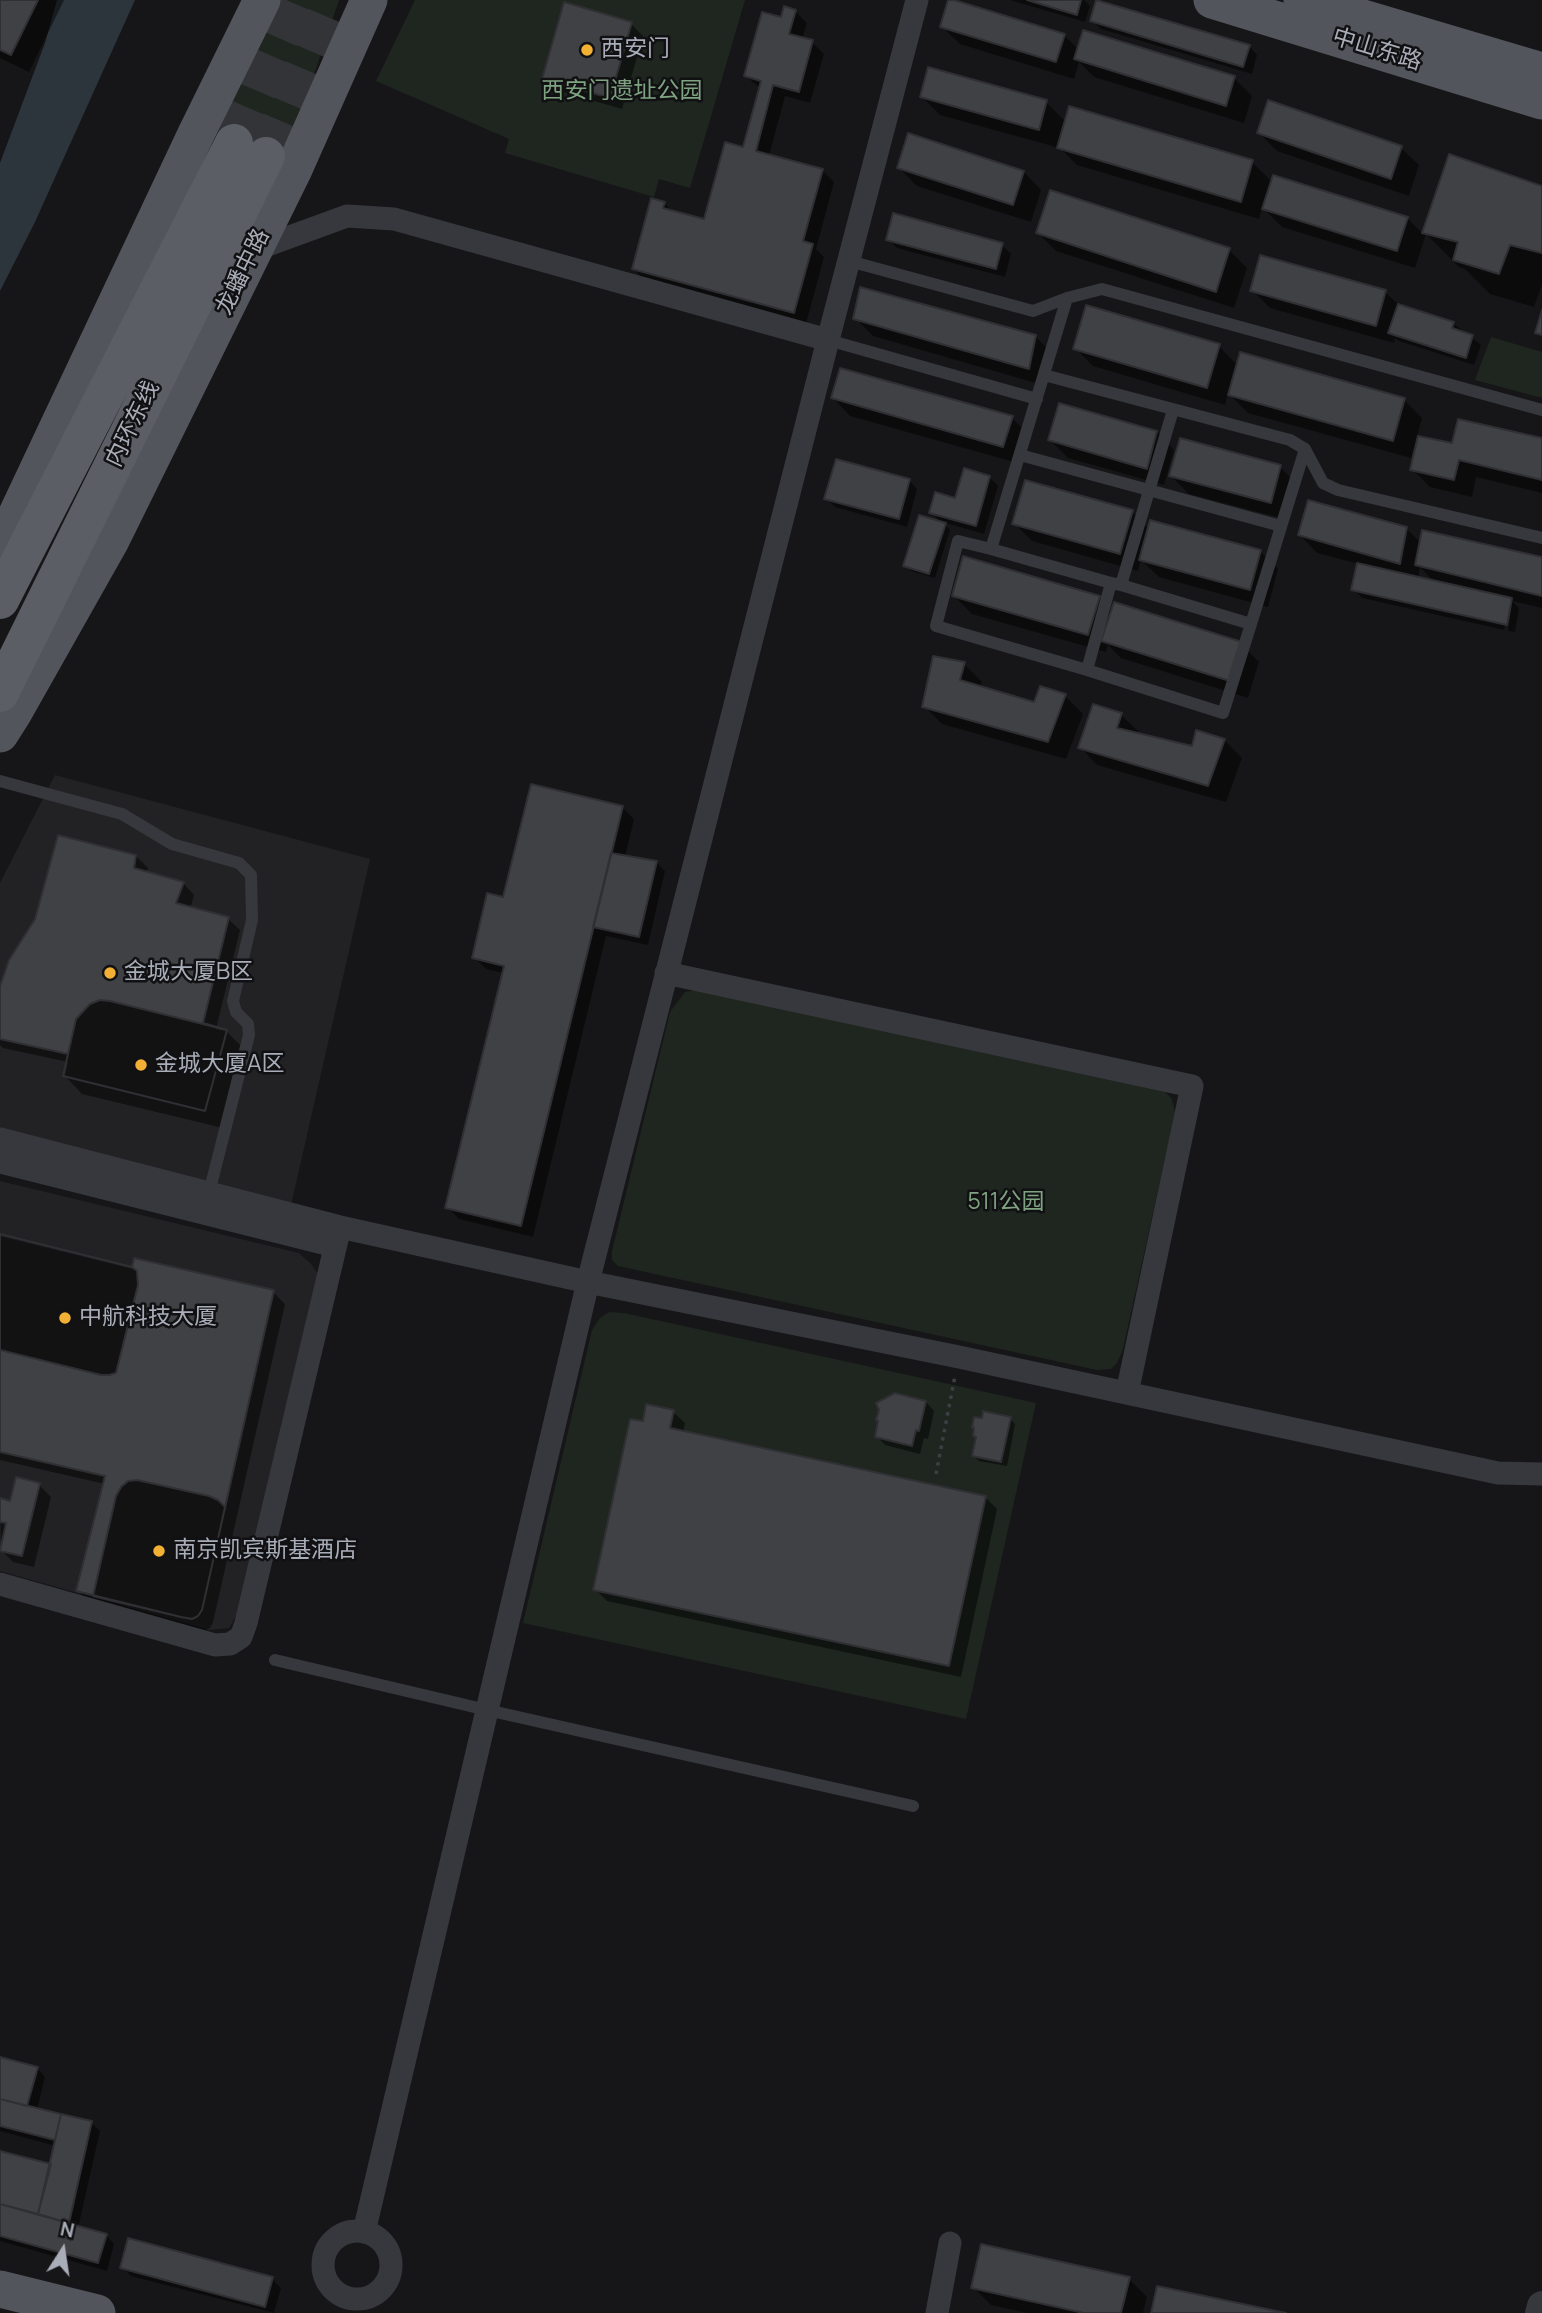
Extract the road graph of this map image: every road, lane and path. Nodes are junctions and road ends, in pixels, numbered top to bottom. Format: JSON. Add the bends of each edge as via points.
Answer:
{"nodes":[{"id":1,"x":262,"y":0,"type":"edge"},
{"id":2,"x":369,"y":0,"type":"edge"},
{"id":3,"x":917,"y":0,"type":"edge"},
{"id":4,"x":1212,"y":0,"type":"edge"},
{"id":5,"x":1302,"y":0,"type":"edge"},
{"id":6,"x":1542,"y":71,"type":"edge"},
{"id":7,"x":1542,"y":101,"type":"edge"},
{"id":8,"x":254,"y":250,"type":"junction"},
{"id":9,"x":849,"y":261,"type":"junction"},
{"id":10,"x":1067,"y":298,"type":"junction"},
{"id":11,"x":828,"y":340,"type":"junction"},
{"id":12,"x":1044,"y":375,"type":"junction"},
{"id":13,"x":1037,"y":398,"type":"junction"},
{"id":14,"x":1173,"y":410,"type":"junction"},
{"id":15,"x":1542,"y":410,"type":"edge"},
{"id":16,"x":1305,"y":449,"type":"junction"},
{"id":17,"x":1020,"y":455,"type":"junction"},
{"id":18,"x":1281,"y":526,"type":"junction"},
{"id":19,"x":1542,"y":538,"type":"edge"},
{"id":20,"x":991,"y":549,"type":"junction"},
{"id":21,"x":0,"y":550,"type":"edge"},
{"id":22,"x":1116,"y":584,"type":"junction"},
{"id":23,"x":0,"y":600,"type":"edge"},
{"id":24,"x":1251,"y":624,"type":"junction"},
{"id":25,"x":1087,"y":670,"type":"junction"},
{"id":26,"x":0,"y":693,"type":"edge"},
{"id":27,"x":0,"y":734,"type":"edge"},
{"id":28,"x":0,"y":781,"type":"edge"},
{"id":29,"x":666,"y":973,"type":"junction"},
{"id":30,"x":0,"y":1139,"type":"edge"},
{"id":31,"x":0,"y":1162,"type":"edge"},
{"id":32,"x":209,"y":1193,"type":"junction"},
{"id":33,"x":338,"y":1236,"type":"junction"},
{"id":34,"x":588,"y":1282,"type":"junction"},
{"id":35,"x":959,"y":1357,"type":"junction"},
{"id":36,"x":1127,"y":1393,"type":"junction"},
{"id":37,"x":936,"y":1474,"type":"dead end"},
{"id":38,"x":1542,"y":1474,"type":"edge"},
{"id":39,"x":0,"y":1584,"type":"edge"},
{"id":40,"x":275,"y":1660,"type":"dead end"},
{"id":41,"x":487,"y":1710,"type":"junction"},
{"id":42,"x":913,"y":1807,"type":"dead end"},
{"id":43,"x":364,"y":2232,"type":"junction"},
{"id":44,"x":950,"y":2243,"type":"dead end"},
{"id":45,"x":0,"y":2289,"type":"edge"},
{"id":46,"x":347,"y":2306,"type":"edge"},
{"id":47,"x":1542,"y":2306,"type":"edge"},
{"id":48,"x":97,"y":2313,"type":"edge"},
{"id":49,"x":937,"y":2313,"type":"edge"},
{"id":50,"x":1540,"y":2313,"type":"edge"}],
"edges":[{"from":1,"to":21,"type":"main road"},
{"from":2,"to":8,"type":"main road","name":"龙蟠中路"},
{"from":3,"to":9,"type":"street"},
{"from":4,"to":7,"type":"main road","name":"中山东路"},
{"from":5,"to":6,"type":"main road","name":"中山东路"},
{"from":8,"to":11,"type":"street","via":[[347,216],[394,219]]},
{"from":8,"to":27,"type":"main road","name":"龙蟠中路","via":[[110,542]]},
{"from":9,"to":10,"type":"lane","via":[[1033,311]]},
{"from":9,"to":11,"type":"street"},
{"from":10,"to":12,"type":"lane"},
{"from":10,"to":15,"type":"lane","via":[[1102,289]]},
{"from":11,"to":13,"type":"lane"},
{"from":11,"to":29,"type":"street"},
{"from":12,"to":13,"type":"lane"},
{"from":12,"to":14,"type":"lane"},
{"from":13,"to":17,"type":"lane"},
{"from":14,"to":16,"type":"lane","via":[[1290,440]]},
{"from":14,"to":22,"type":"lane"},
{"from":16,"to":18,"type":"lane"},
{"from":16,"to":19,"type":"lane","via":[[1323,483],[1338,490]]},
{"from":17,"to":18,"type":"lane"},
{"from":17,"to":20,"type":"lane"},
{"from":18,"to":24,"type":"lane"},
{"from":20,"to":22,"type":"lane"},
{"from":20,"to":25,"type":"lane","via":[[958,541],[936,626]]},
{"from":22,"to":24,"type":"lane"},
{"from":22,"to":25,"type":"lane"},
{"from":23,"to":26,"type":"highway","name":"内环东线","via":[[250,149]]},
{"from":24,"to":25,"type":"lane","via":[[1223,713]]},
{"from":28,"to":32,"type":"lane","via":[[122,814],[172,844],[239,863],[251,875],[253,920],[233,1001],[249,1034]]},
{"from":29,"to":34,"type":"street"},
{"from":29,"to":36,"type":"street","via":[[1192,1086]]},
{"from":30,"to":32,"type":"street"},
{"from":31,"to":33,"type":"street"},
{"from":32,"to":33,"type":"street"},
{"from":33,"to":34,"type":"street"},
{"from":33,"to":39,"type":"street","via":[[241,1637],[215,1645]]},
{"from":34,"to":35,"type":"street"},
{"from":34,"to":41,"type":"street"},
{"from":35,"to":36,"type":"street"},
{"from":35,"to":37,"type":"path"},
{"from":36,"to":38,"type":"street","via":[[1497,1473]]},
{"from":40,"to":41,"type":"lane"},
{"from":41,"to":42,"type":"lane"},
{"from":41,"to":43,"type":"street"},
{"from":43,"to":46,"type":"street","via":[[341,2235],[332,2242],[323,2263],[324,2275]]},
{"from":43,"to":46,"type":"street","via":[[388,2252],[390,2273],[379,2291]]},
{"from":44,"to":49,"type":"street"},
{"from":45,"to":48,"type":"main road"},
{"from":47,"to":50,"type":"street"}]}
